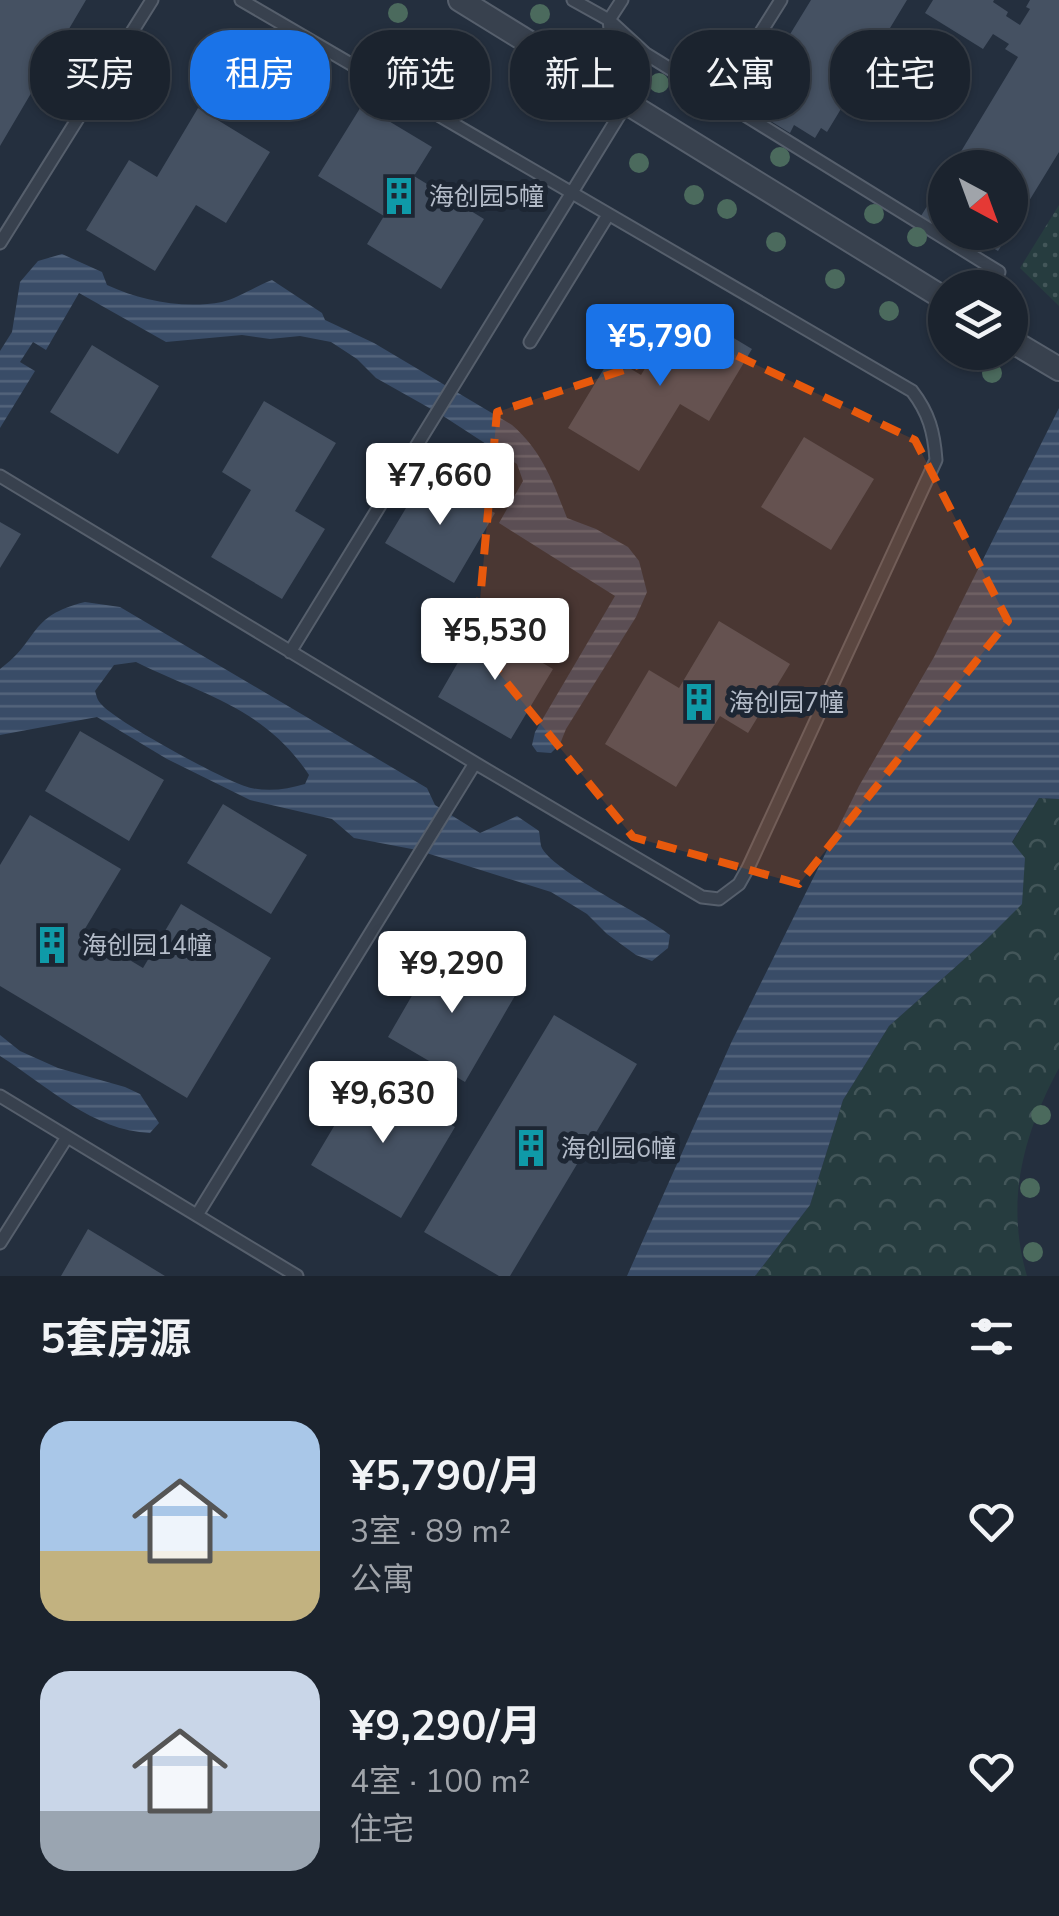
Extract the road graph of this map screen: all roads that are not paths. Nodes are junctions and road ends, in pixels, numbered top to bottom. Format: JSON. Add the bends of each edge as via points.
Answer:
{"nodes":[{"id":1,"x":152,"y":0,"type":"edge"},
{"id":2,"x":241,"y":0,"type":"edge"},
{"id":3,"x":460,"y":0,"type":"edge"},
{"id":4,"x":573,"y":0,"type":"edge"},
{"id":5,"x":622,"y":0,"type":"edge"},
{"id":6,"x":781,"y":0,"type":"edge"},
{"id":7,"x":609,"y":20,"type":"junction"},
{"id":8,"x":510,"y":30,"type":"edge"},
{"id":9,"x":610,"y":30,"type":"edge"},
{"id":10,"x":762,"y":30,"type":"edge"},
{"id":11,"x":670,"y":69,"type":"edge"},
{"id":12,"x":650,"y":116,"type":"edge"},
{"id":13,"x":617,"y":120,"type":"edge"},
{"id":14,"x":753,"y":120,"type":"edge"},
{"id":15,"x":572,"y":194,"type":"junction"},
{"id":16,"x":608,"y":215,"type":"junction"},
{"id":17,"x":0,"y":243,"type":"edge"},
{"id":18,"x":997,"y":270,"type":"edge"},
{"id":19,"x":928,"y":288,"type":"edge"},
{"id":20,"x":530,"y":342,"type":"dead end"},
{"id":21,"x":1028,"y":350,"type":"edge"},
{"id":22,"x":1059,"y":369,"type":"edge"},
{"id":23,"x":0,"y":476,"type":"edge"},
{"id":24,"x":290,"y":652,"type":"junction"},
{"id":25,"x":475,"y":764,"type":"junction"},
{"id":26,"x":0,"y":1096,"type":"edge"},
{"id":27,"x":67,"y":1136,"type":"junction"},
{"id":28,"x":197,"y":1215,"type":"junction"},
{"id":29,"x":0,"y":1243,"type":"edge"},
{"id":30,"x":297,"y":1276,"type":"edge"}],
"edges":[{"from":1,"to":17,"type":"lane"},
{"from":2,"to":15,"type":"lane"},
{"from":3,"to":8,"type":"street"},
{"from":4,"to":7,"type":"lane"},
{"from":5,"to":7,"type":"lane"},
{"from":6,"to":10,"type":"lane"},
{"from":7,"to":9,"type":"lane"},
{"from":7,"to":11,"type":"lane"},
{"from":12,"to":19,"type":"street"},
{"from":13,"to":15,"type":"lane"},
{"from":14,"to":18,"type":"lane"},
{"from":15,"to":16,"type":"lane"},
{"from":15,"to":24,"type":"lane"},
{"from":16,"to":20,"type":"lane"},
{"from":16,"to":25,"type":"lane","via":[[912,391],[934,433],[936,460],[748,868],[720,900],[702,897]]},
{"from":21,"to":22,"type":"street"},
{"from":23,"to":24,"type":"lane"},
{"from":24,"to":25,"type":"lane"},
{"from":25,"to":28,"type":"lane"},
{"from":26,"to":27,"type":"lane"},
{"from":27,"to":28,"type":"lane"},
{"from":27,"to":29,"type":"lane"},
{"from":28,"to":30,"type":"lane"}]}
